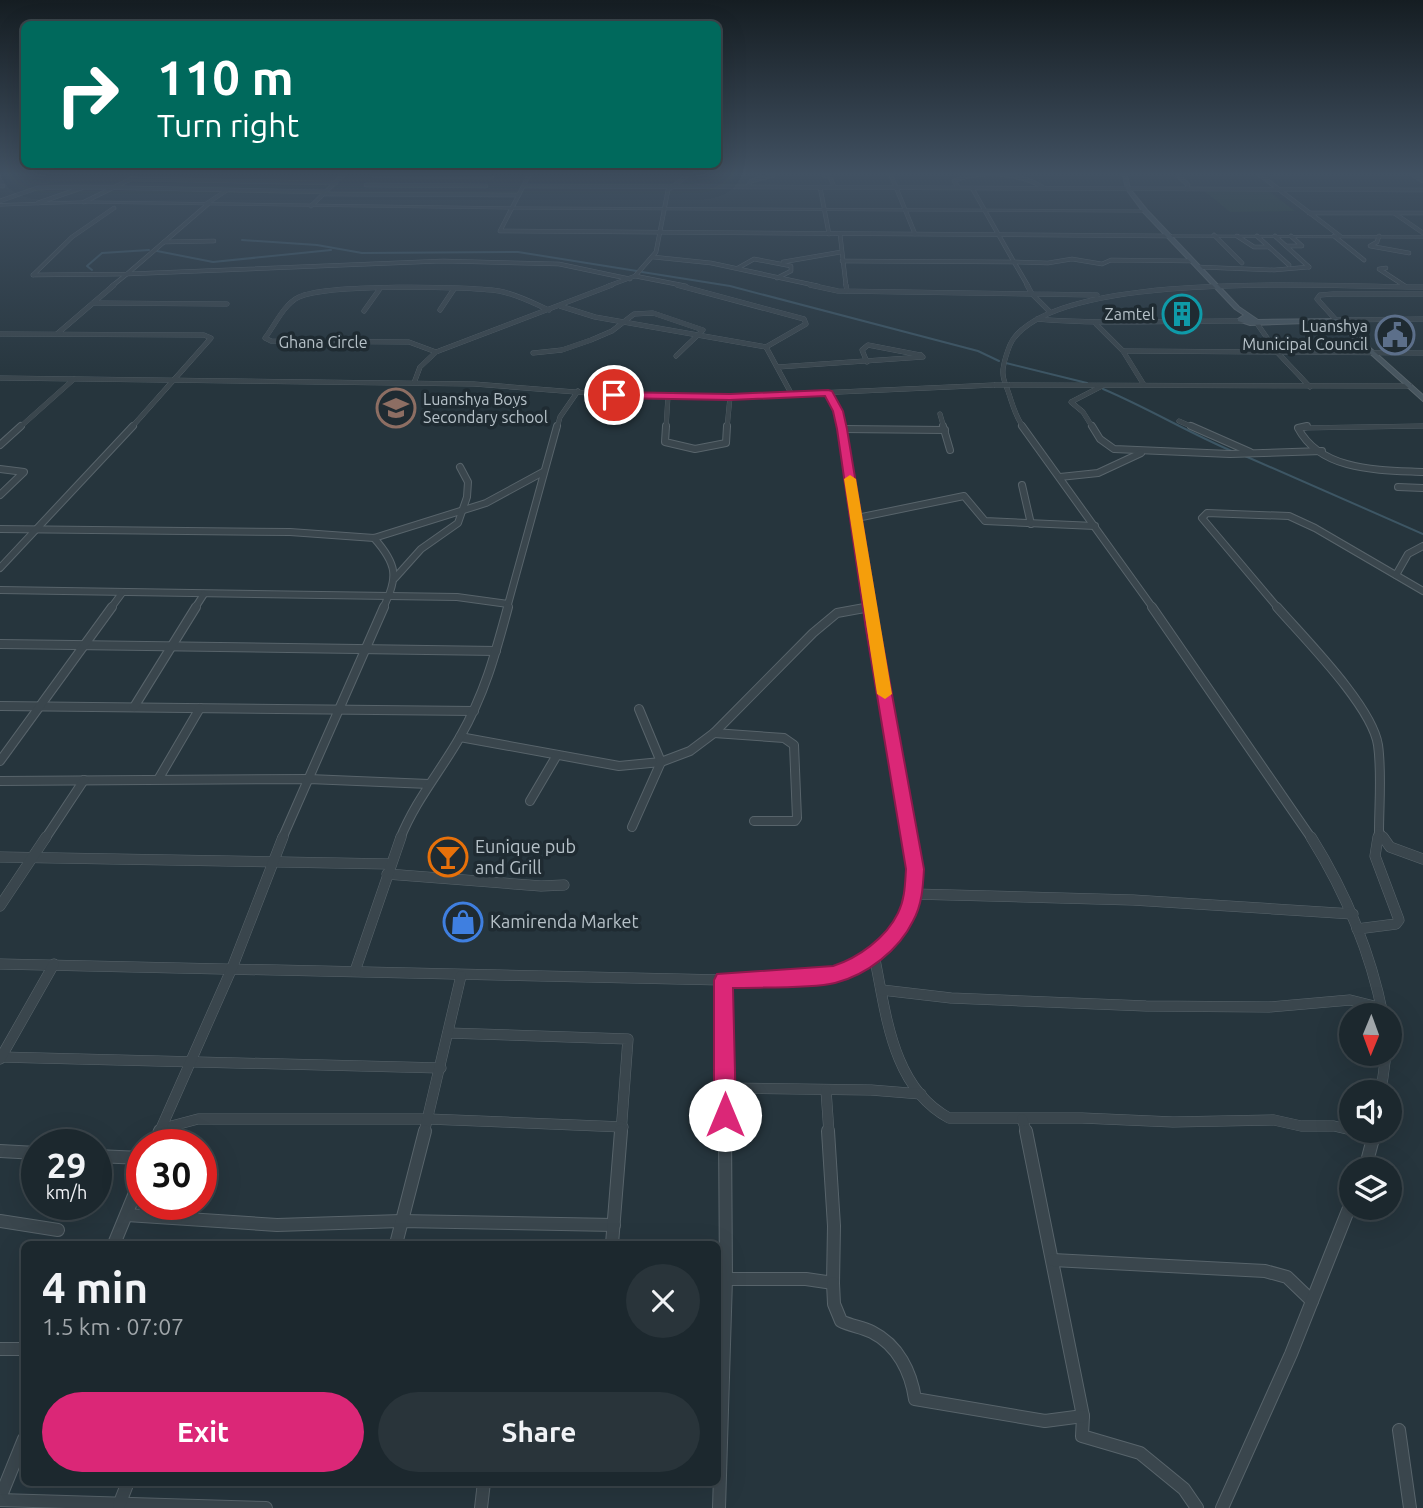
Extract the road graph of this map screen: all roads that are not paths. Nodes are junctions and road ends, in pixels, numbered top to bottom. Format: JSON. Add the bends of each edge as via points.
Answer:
{"nodes":[{"id":1,"x":63,"y":245,"type":"edge"},
{"id":2,"x":160,"y":245,"type":"edge"},
{"id":3,"x":656,"y":245,"type":"edge"},
{"id":4,"x":841,"y":245,"type":"edge"},
{"id":5,"x":1005,"y":245,"type":"edge"},
{"id":6,"x":1178,"y":245,"type":"edge"},
{"id":7,"x":1268,"y":245,"type":"edge"},
{"id":8,"x":1301,"y":245,"type":"edge"},
{"id":9,"x":1348,"y":245,"type":"edge"},
{"id":10,"x":1371,"y":245,"type":"edge"},
{"id":11,"x":1226,"y":246,"type":"joint"},
{"id":12,"x":1253,"y":246,"type":"joint"},
{"id":13,"x":1286,"y":246,"type":"joint"},
{"id":14,"x":1274,"y":251,"type":"junction"},
{"id":15,"x":841,"y":252,"type":"junction"},
{"id":16,"x":1409,"y":253,"type":"dead end"},
{"id":17,"x":653,"y":257,"type":"junction"},
{"id":18,"x":1364,"y":260,"type":"dead end"},
{"id":19,"x":428,"y":261,"type":"junction"},
{"id":20,"x":842,"y":261,"type":"junction"},
{"id":21,"x":1192,"y":261,"type":"junction"},
{"id":22,"x":470,"y":262,"type":"junction"},
{"id":23,"x":783,"y":262,"type":"junction"},
{"id":24,"x":1014,"y":262,"type":"junction"},
{"id":25,"x":1242,"y":263,"type":"dead end"},
{"id":26,"x":1291,"y":266,"type":"junction"},
{"id":27,"x":1198,"y":267,"type":"junction"},
{"id":28,"x":738,"y":268,"type":"junction"},
{"id":29,"x":1386,"y":268,"type":"dead end"},
{"id":30,"x":423,"y":269,"type":"dead end"},
{"id":31,"x":464,"y":271,"type":"dead end"},
{"id":32,"x":127,"y":274,"type":"junction"},
{"id":33,"x":632,"y":277,"type":"junction"},
{"id":34,"x":777,"y":278,"type":"junction"},
{"id":35,"x":1398,"y":282,"type":"junction"},
{"id":36,"x":1423,"y":284,"type":"edge"},
{"id":37,"x":1217,"y":287,"type":"junction"},
{"id":38,"x":1271,"y":287,"type":"junction"},
{"id":39,"x":1408,"y":287,"type":"junction"},
{"id":40,"x":454,"y":289,"type":"junction"},
{"id":41,"x":379,"y":290,"type":"junction"},
{"id":42,"x":847,"y":291,"type":"junction"},
{"id":43,"x":1032,"y":294,"type":"junction"},
{"id":44,"x":1111,"y":295,"type":"junction"},
{"id":45,"x":1421,"y":296,"type":"edge"},
{"id":46,"x":93,"y":303,"type":"junction"},
{"id":47,"x":227,"y":304,"type":"dead end"},
{"id":48,"x":560,"y":306,"type":"junction"},
{"id":49,"x":440,"y":310,"type":"dead end"},
{"id":50,"x":549,"y":310,"type":"junction"},
{"id":51,"x":364,"y":311,"type":"dead end"},
{"id":52,"x":1049,"y":311,"type":"junction"},
{"id":53,"x":1036,"y":319,"type":"junction"},
{"id":54,"x":1423,"y":319,"type":"edge"},
{"id":55,"x":1248,"y":320,"type":"junction"},
{"id":56,"x":1336,"y":320,"type":"junction"},
{"id":57,"x":621,"y":322,"type":"junction"},
{"id":58,"x":1096,"y":324,"type":"junction"},
{"id":59,"x":0,"y":334,"type":"edge"},
{"id":60,"x":57,"y":334,"type":"junction"},
{"id":61,"x":1262,"y":334,"type":"junction"},
{"id":62,"x":699,"y":335,"type":"junction"},
{"id":63,"x":766,"y":347,"type":"junction"},
{"id":64,"x":1123,"y":351,"type":"junction"},
{"id":65,"x":1276,"y":351,"type":"junction"},
{"id":66,"x":436,"y":352,"type":"junction"},
{"id":67,"x":1373,"y":353,"type":"junction"},
{"id":68,"x":533,"y":354,"type":"dead end"},
{"id":69,"x":1423,"y":354,"type":"edge"},
{"id":70,"x":676,"y":356,"type":"dead end"},
{"id":71,"x":867,"y":362,"type":"junction"},
{"id":72,"x":778,"y":367,"type":"junction"},
{"id":73,"x":0,"y":378,"type":"edge"},
{"id":74,"x":74,"y":379,"type":"junction"},
{"id":75,"x":175,"y":381,"type":"junction"},
{"id":76,"x":414,"y":383,"type":"junction"},
{"id":77,"x":1103,"y":385,"type":"junction"},
{"id":78,"x":1144,"y":385,"type":"junction"},
{"id":79,"x":1410,"y":386,"type":"junction"},
{"id":80,"x":1310,"y":387,"type":"junction"},
{"id":81,"x":578,"y":391,"type":"junction"},
{"id":82,"x":828,"y":393,"type":"junction"},
{"id":83,"x":1419,"y":393,"type":"edge"},
{"id":84,"x":792,"y":395,"type":"junction"},
{"id":85,"x":668,"y":397,"type":"junction"},
{"id":86,"x":730,"y":397,"type":"junction"},
{"id":87,"x":1423,"y":399,"type":"edge"},
{"id":88,"x":940,"y":414,"type":"dead end"},
{"id":89,"x":1179,"y":421,"type":"dead end"},
{"id":90,"x":1423,"y":426,"type":"edge"},
{"id":91,"x":842,"y":429,"type":"junction"},
{"id":92,"x":945,"y":430,"type":"junction"},
{"id":93,"x":0,"y":444,"type":"edge"},
{"id":94,"x":950,"y":450,"type":"dead end"},
{"id":95,"x":1144,"y":452,"type":"junction"},
{"id":96,"x":1322,"y":452,"type":"junction"},
{"id":97,"x":1253,"y":453,"type":"junction"},
{"id":98,"x":460,"y":467,"type":"dead end"},
{"id":99,"x":0,"y":469,"type":"edge"},
{"id":100,"x":543,"y":472,"type":"junction"},
{"id":101,"x":1423,"y":472,"type":"edge"},
{"id":102,"x":1060,"y":477,"type":"junction"},
{"id":103,"x":1022,"y":485,"type":"dead end"},
{"id":104,"x":1398,"y":487,"type":"dead end"},
{"id":105,"x":1423,"y":488,"type":"edge"},
{"id":106,"x":0,"y":495,"type":"edge"},
{"id":107,"x":464,"y":509,"type":"junction"},
{"id":108,"x":857,"y":518,"type":"junction"},
{"id":109,"x":1031,"y":524,"type":"junction"},
{"id":110,"x":1095,"y":526,"type":"junction"},
{"id":111,"x":0,"y":529,"type":"edge"},
{"id":112,"x":37,"y":529,"type":"junction"},
{"id":113,"x":374,"y":538,"type":"junction"},
{"id":114,"x":1423,"y":546,"type":"edge"},
{"id":115,"x":0,"y":568,"type":"edge"},
{"id":116,"x":1396,"y":575,"type":"junction"},
{"id":117,"x":395,"y":578,"type":"junction"},
{"id":118,"x":0,"y":590,"type":"edge"},
{"id":119,"x":1423,"y":591,"type":"edge"},
{"id":120,"x":122,"y":593,"type":"junction"},
{"id":121,"x":204,"y":594,"type":"junction"},
{"id":122,"x":389,"y":596,"type":"junction"},
{"id":123,"x":508,"y":604,"type":"junction"},
{"id":124,"x":870,"y":607,"type":"junction"},
{"id":125,"x":0,"y":644,"type":"edge"},
{"id":126,"x":86,"y":645,"type":"junction"},
{"id":127,"x":170,"y":647,"type":"junction"},
{"id":128,"x":363,"y":649,"type":"junction"},
{"id":129,"x":496,"y":650,"type":"junction"},
{"id":130,"x":0,"y":706,"type":"edge"},
{"id":131,"x":41,"y":706,"type":"junction"},
{"id":132,"x":134,"y":708,"type":"junction"},
{"id":133,"x":200,"y":708,"type":"junction"},
{"id":134,"x":338,"y":709,"type":"junction"},
{"id":135,"x":639,"y":709,"type":"dead end"},
{"id":136,"x":474,"y":711,"type":"junction"},
{"id":137,"x":714,"y":733,"type":"junction"},
{"id":138,"x":460,"y":737,"type":"junction"},
{"id":139,"x":557,"y":755,"type":"junction"},
{"id":140,"x":0,"y":761,"type":"edge"},
{"id":141,"x":661,"y":762,"type":"junction"},
{"id":142,"x":159,"y":778,"type":"junction"},
{"id":143,"x":84,"y":779,"type":"junction"},
{"id":144,"x":309,"y":779,"type":"junction"},
{"id":145,"x":0,"y":781,"type":"edge"},
{"id":146,"x":429,"y":784,"type":"junction"},
{"id":147,"x":530,"y":801,"type":"dead end"},
{"id":148,"x":754,"y":821,"type":"dead end"},
{"id":149,"x":632,"y":827,"type":"dead end"},
{"id":150,"x":1379,"y":832,"type":"junction"},
{"id":151,"x":0,"y":857,"type":"edge"},
{"id":152,"x":32,"y":858,"type":"junction"},
{"id":153,"x":1423,"y":859,"type":"edge"},
{"id":154,"x":273,"y":861,"type":"junction"},
{"id":155,"x":389,"y":869,"type":"junction"},
{"id":156,"x":564,"y":885,"type":"dead end"},
{"id":157,"x":913,"y":894,"type":"junction"},
{"id":158,"x":0,"y":906,"type":"edge"},
{"id":159,"x":1353,"y":914,"type":"junction"},
{"id":160,"x":1357,"y":929,"type":"junction"},
{"id":161,"x":874,"y":955,"type":"junction"},
{"id":162,"x":0,"y":964,"type":"edge"},
{"id":163,"x":54,"y":964,"type":"junction"},
{"id":164,"x":232,"y":968,"type":"junction"},
{"id":165,"x":355,"y":971,"type":"junction"},
{"id":166,"x":461,"y":976,"type":"junction"},
{"id":167,"x":723,"y":980,"type":"junction"},
{"id":168,"x":882,"y":990,"type":"junction"},
{"id":169,"x":1358,"y":1003,"type":"edge"},
{"id":170,"x":1380,"y":1003,"type":"edge"},
{"id":171,"x":448,"y":1033,"type":"junction"},
{"id":172,"x":0,"y":1058,"type":"edge"},
{"id":173,"x":188,"y":1061,"type":"junction"},
{"id":174,"x":441,"y":1068,"type":"junction"},
{"id":175,"x":724,"y":1088,"type":"junction"},
{"id":176,"x":826,"y":1090,"type":"junction"},
{"id":177,"x":921,"y":1094,"type":"junction"},
{"id":178,"x":428,"y":1119,"type":"junction"},
{"id":179,"x":1022,"y":1119,"type":"junction"},
{"id":180,"x":623,"y":1127,"type":"junction"},
{"id":181,"x":1339,"y":1127,"type":"edge"},
{"id":182,"x":164,"y":1128,"type":"joint"},
{"id":183,"x":0,"y":1151,"type":"edge"},
{"id":184,"x":21,"y":1152,"type":"edge"},
{"id":185,"x":126,"y":1217,"type":"edge"},
{"id":186,"x":202,"y":1220,"type":"edge"},
{"id":187,"x":1344,"y":1220,"type":"edge"},
{"id":188,"x":0,"y":1221,"type":"edge"},
{"id":189,"x":401,"y":1221,"type":"junction"},
{"id":190,"x":614,"y":1226,"type":"junction"},
{"id":191,"x":58,"y":1230,"type":"dead end"},
{"id":192,"x":115,"y":1241,"type":"edge"},
{"id":193,"x":397,"y":1241,"type":"edge"},
{"id":194,"x":612,"y":1241,"type":"edge"},
{"id":195,"x":1053,"y":1260,"type":"junction"},
{"id":196,"x":726,"y":1279,"type":"junction"},
{"id":197,"x":833,"y":1283,"type":"junction"},
{"id":198,"x":1312,"y":1301,"type":"junction"},
{"id":199,"x":21,"y":1349,"type":"edge"},
{"id":200,"x":721,"y":1349,"type":"edge"},
{"id":201,"x":1,"y":1350,"type":"edge"},
{"id":202,"x":1083,"y":1416,"type":"junction"},
{"id":203,"x":1399,"y":1430,"type":"dead end"},
{"id":204,"x":21,"y":1446,"type":"edge"},
{"id":205,"x":126,"y":1486,"type":"edge"},
{"id":206,"x":484,"y":1486,"type":"edge"},
{"id":207,"x":719,"y":1486,"type":"edge"},
{"id":208,"x":0,"y":1499,"type":"edge"},
{"id":209,"x":119,"y":1505,"type":"junction"},
{"id":210,"x":266,"y":1508,"type":"edge"},
{"id":211,"x":481,"y":1508,"type":"edge"},
{"id":212,"x":719,"y":1508,"type":"edge"},
{"id":213,"x":1198,"y":1508,"type":"edge"},
{"id":214,"x":1222,"y":1508,"type":"edge"},
{"id":215,"x":1410,"y":1508,"type":"edge"}],
"edges":[{"from":1,"to":32,"type":"street","via":[[33,275]]},
{"from":2,"to":32,"type":"street"},
{"from":3,"to":17,"type":"street"},
{"from":4,"to":15,"type":"street"},
{"from":5,"to":24,"type":"street"},
{"from":6,"to":21,"type":"main road"},
{"from":7,"to":14,"type":"street"},
{"from":8,"to":13,"type":"street"},
{"from":9,"to":18,"type":"street"},
{"from":10,"to":16,"type":"street"},
{"from":11,"to":12,"type":"street"},
{"from":11,"to":25,"type":"street"},
{"from":12,"to":14,"type":"street"},
{"from":13,"to":26,"type":"street","via":[[1309,267]]},
{"from":14,"to":26,"type":"street"},
{"from":15,"to":20,"type":"street"},
{"from":15,"to":23,"type":"street"},
{"from":17,"to":28,"type":"street"},
{"from":17,"to":33,"type":"street"},
{"from":19,"to":22,"type":"street"},
{"from":19,"to":30,"type":"street"},
{"from":19,"to":32,"type":"street"},
{"from":20,"to":24,"type":"street"},
{"from":20,"to":42,"type":"street"},
{"from":21,"to":24,"type":"street"},
{"from":21,"to":27,"type":"main road"},
{"from":22,"to":31,"type":"street"},
{"from":22,"to":33,"type":"street","via":[[559,264]]},
{"from":23,"to":28,"type":"street","via":[[754,258]]},
{"from":23,"to":34,"type":"street","via":[[791,265],[791,271]]},
{"from":24,"to":43,"type":"street"},
{"from":26,"to":27,"type":"street","via":[[1267,270]]},
{"from":27,"to":37,"type":"main road"},
{"from":28,"to":34,"type":"street"},
{"from":29,"to":35,"type":"street","via":[[1379,269]]},
{"from":32,"to":46,"type":"street"},
{"from":33,"to":48,"type":"street"},
{"from":33,"to":63,"type":"street","via":[[688,287],[807,321]]},
{"from":34,"to":42,"type":"street"},
{"from":35,"to":36,"type":"street"},
{"from":35,"to":38,"type":"street"},
{"from":35,"to":39,"type":"street"},
{"from":36,"to":39,"type":"street"},
{"from":37,"to":38,"type":"street"},
{"from":37,"to":44,"type":"street"},
{"from":37,"to":55,"type":"main road"},
{"from":38,"to":39,"type":"street"},
{"from":39,"to":45,"type":"street"},
{"from":40,"to":41,"type":"street","name":"Ghana Circle"},
{"from":40,"to":49,"type":"street"},
{"from":40,"to":50,"type":"street","name":"Ghana Circle","via":[[502,292]]},
{"from":41,"to":51,"type":"street"},
{"from":41,"to":66,"type":"street","name":"Ghana Circle","via":[[300,296],[265,338],[409,342]]},
{"from":42,"to":43,"type":"street"},
{"from":43,"to":44,"type":"street"},
{"from":43,"to":52,"type":"street"},
{"from":44,"to":52,"type":"street"},
{"from":45,"to":56,"type":"street","via":[[1318,296]]},
{"from":46,"to":47,"type":"street"},
{"from":46,"to":60,"type":"street"},
{"from":48,"to":50,"type":"street"},
{"from":48,"to":57,"type":"street"},
{"from":50,"to":66,"type":"street"},
{"from":52,"to":53,"type":"street"},
{"from":53,"to":58,"type":"street"},
{"from":53,"to":102,"type":"street","via":[[1010,341],[1004,354],[1003,391],[1018,420]]},
{"from":54,"to":56,"type":"street"},
{"from":55,"to":56,"type":"main road"},
{"from":55,"to":58,"type":"street"},
{"from":55,"to":61,"type":"street"},
{"from":55,"to":61,"type":"street"},
{"from":56,"to":67,"type":"main road"},
{"from":57,"to":62,"type":"street"},
{"from":57,"to":62,"type":"street","via":[[650,313],[702,328]]},
{"from":57,"to":68,"type":"street","via":[[608,333],[567,349]]},
{"from":58,"to":64,"type":"street"},
{"from":59,"to":60,"type":"street"},
{"from":60,"to":75,"type":"street","via":[[209,336]]},
{"from":61,"to":65,"type":"street"},
{"from":62,"to":63,"type":"street"},
{"from":62,"to":70,"type":"street"},
{"from":63,"to":72,"type":"street"},
{"from":64,"to":65,"type":"street"},
{"from":64,"to":78,"type":"street"},
{"from":65,"to":67,"type":"street"},
{"from":65,"to":80,"type":"street"},
{"from":66,"to":76,"type":"street","via":[[420,367]]},
{"from":67,"to":69,"type":"street"},
{"from":67,"to":79,"type":"main road"},
{"from":71,"to":71,"type":"street","via":[[862,350],[868,345],[923,356]]},
{"from":71,"to":72,"type":"street"},
{"from":72,"to":84,"type":"street"},
{"from":73,"to":74,"type":"street"},
{"from":74,"to":75,"type":"street"},
{"from":74,"to":93,"type":"street"},
{"from":75,"to":76,"type":"street"},
{"from":75,"to":112,"type":"street"},
{"from":76,"to":81,"type":"street"},
{"from":77,"to":78,"type":"street"},
{"from":77,"to":82,"type":"street","bridge":true},
{"from":77,"to":95,"type":"street","via":[[1072,405],[1110,447]]},
{"from":78,"to":80,"type":"street"},
{"from":79,"to":80,"type":"street"},
{"from":79,"to":83,"type":"main road"},
{"from":81,"to":85,"type":"street"},
{"from":81,"to":100,"type":"street","via":[[560,417]]},
{"from":82,"to":84,"type":"street"},
{"from":82,"to":91,"type":"street"},
{"from":83,"to":87,"type":"main road"},
{"from":84,"to":86,"type":"street"},
{"from":85,"to":86,"type":"street"},
{"from":85,"to":86,"type":"street","via":[[666,442],[676,447],[716,447],[726,443]]},
{"from":88,"to":92,"type":"street"},
{"from":89,"to":97,"type":"street"},
{"from":90,"to":96,"type":"street","via":[[1298,428],[1306,442]]},
{"from":91,"to":92,"type":"street"},
{"from":91,"to":108,"type":"street"},
{"from":92,"to":94,"type":"street"},
{"from":95,"to":97,"type":"street"},
{"from":95,"to":102,"type":"street","via":[[1094,474]]},
{"from":96,"to":97,"type":"street"},
{"from":96,"to":101,"type":"street","via":[[1367,470]]},
{"from":98,"to":107,"type":"street","via":[[468,482]]},
{"from":99,"to":106,"type":"street","via":[[24,472]]},
{"from":100,"to":107,"type":"street","via":[[486,503]]},
{"from":100,"to":123,"type":"street"},
{"from":102,"to":110,"type":"street"},
{"from":103,"to":109,"type":"street"},
{"from":104,"to":105,"type":"street"},
{"from":107,"to":113,"type":"street"},
{"from":107,"to":117,"type":"street","via":[[458,523],[421,549]]},
{"from":108,"to":109,"type":"street","via":[[964,496],[985,521]]},
{"from":108,"to":124,"type":"street"},
{"from":109,"to":110,"type":"street"},
{"from":110,"to":159,"type":"street","via":[[1305,826]]},
{"from":111,"to":112,"type":"street"},
{"from":112,"to":113,"type":"street","via":[[289,531]]},
{"from":112,"to":115,"type":"street"},
{"from":113,"to":117,"type":"street","via":[[390,556]]},
{"from":114,"to":116,"type":"street","via":[[1408,554]]},
{"from":116,"to":119,"type":"street"},
{"from":116,"to":150,"type":"street","via":[[1289,516],[1207,513],[1202,518],[1366,717],[1378,744]]},
{"from":117,"to":122,"type":"street"},
{"from":118,"to":120,"type":"street"},
{"from":120,"to":121,"type":"street"},
{"from":120,"to":126,"type":"street"},
{"from":121,"to":122,"type":"street"},
{"from":121,"to":127,"type":"street"},
{"from":122,"to":123,"type":"street","via":[[457,597]]},
{"from":122,"to":128,"type":"street"},
{"from":123,"to":129,"type":"street"},
{"from":124,"to":137,"type":"street","via":[[837,613]]},
{"from":124,"to":157,"type":"street","via":[[915,869]]},
{"from":125,"to":126,"type":"street"},
{"from":126,"to":127,"type":"street"},
{"from":126,"to":131,"type":"street"},
{"from":127,"to":128,"type":"street"},
{"from":127,"to":132,"type":"street"},
{"from":128,"to":129,"type":"street"},
{"from":128,"to":134,"type":"street"},
{"from":129,"to":136,"type":"street"},
{"from":130,"to":131,"type":"street"},
{"from":131,"to":132,"type":"street"},
{"from":131,"to":140,"type":"street"},
{"from":132,"to":133,"type":"street"},
{"from":133,"to":134,"type":"street"},
{"from":133,"to":142,"type":"street"},
{"from":134,"to":136,"type":"street"},
{"from":134,"to":144,"type":"street"},
{"from":135,"to":141,"type":"street"},
{"from":136,"to":138,"type":"street"},
{"from":137,"to":141,"type":"street","via":[[690,751]]},
{"from":137,"to":148,"type":"street","via":[[785,738],[794,745],[797,818]]},
{"from":138,"to":139,"type":"street"},
{"from":138,"to":146,"type":"street"},
{"from":139,"to":141,"type":"street","via":[[619,766]]},
{"from":139,"to":147,"type":"street"},
{"from":141,"to":149,"type":"street"},
{"from":142,"to":143,"type":"street"},
{"from":142,"to":144,"type":"street"},
{"from":143,"to":145,"type":"street"},
{"from":143,"to":152,"type":"street"},
{"from":144,"to":146,"type":"street"},
{"from":144,"to":154,"type":"street"},
{"from":146,"to":155,"type":"street","via":[[410,813]]},
{"from":150,"to":153,"type":"street","via":[[1390,847]]},
{"from":150,"to":160,"type":"street","via":[[1375,856],[1399,920]]},
{"from":151,"to":152,"type":"street"},
{"from":152,"to":154,"type":"street"},
{"from":152,"to":158,"type":"street"},
{"from":154,"to":155,"type":"street"},
{"from":154,"to":164,"type":"street"},
{"from":155,"to":156,"type":"street"},
{"from":155,"to":165,"type":"street"},
{"from":157,"to":159,"type":"street","via":[[1133,900]]},
{"from":157,"to":161,"type":"street","via":[[905,919]]},
{"from":159,"to":160,"type":"street"},
{"from":160,"to":170,"type":"street"},
{"from":161,"to":167,"type":"street","via":[[834,975]]},
{"from":161,"to":168,"type":"street"},
{"from":162,"to":163,"type":"street"},
{"from":163,"to":164,"type":"street"},
{"from":163,"to":172,"type":"street"},
{"from":164,"to":165,"type":"street"},
{"from":164,"to":173,"type":"street"},
{"from":165,"to":166,"type":"street"},
{"from":166,"to":167,"type":"street"},
{"from":166,"to":171,"type":"street"},
{"from":167,"to":175,"type":"street"},
{"from":168,"to":169,"type":"street","via":[[951,998],[1146,1006]]},
{"from":168,"to":177,"type":"street","via":[[887,1026],[900,1065]]},
{"from":171,"to":174,"type":"street"},
{"from":171,"to":180,"type":"street","via":[[628,1039]]},
{"from":172,"to":173,"type":"street"},
{"from":173,"to":174,"type":"street"},
{"from":173,"to":182,"type":"street"},
{"from":174,"to":178,"type":"street"},
{"from":175,"to":176,"type":"street"},
{"from":175,"to":196,"type":"street"},
{"from":176,"to":177,"type":"street"},
{"from":176,"to":197,"type":"street"},
{"from":177,"to":179,"type":"street","via":[[942,1116],[952,1119]]},
{"from":178,"to":180,"type":"street"},
{"from":178,"to":182,"type":"street","via":[[198,1119]]},
{"from":178,"to":189,"type":"street"},
{"from":179,"to":181,"type":"street","via":[[1274,1120]]},
{"from":179,"to":195,"type":"street"},
{"from":180,"to":190,"type":"street"},
{"from":183,"to":184,"type":"street"},
{"from":185,"to":192,"type":"street"},
{"from":186,"to":189,"type":"street","via":[[277,1225]]},
{"from":187,"to":198,"type":"street"},
{"from":188,"to":191,"type":"street"},
{"from":189,"to":190,"type":"street"},
{"from":189,"to":193,"type":"street"},
{"from":190,"to":194,"type":"street"},
{"from":195,"to":198,"type":"street","via":[[1265,1271],[1287,1277]]},
{"from":195,"to":202,"type":"street"},
{"from":196,"to":197,"type":"street"},
{"from":196,"to":200,"type":"street"},
{"from":197,"to":202,"type":"street","via":[[841,1321],[873,1333],[894,1349],[908,1370],[915,1399],[1045,1421]]},
{"from":198,"to":214,"type":"street"},
{"from":199,"to":201,"type":"street"},
{"from":202,"to":213,"type":"street","via":[[1082,1436],[1140,1453],[1184,1489]]},
{"from":203,"to":215,"type":"street"},
{"from":204,"to":208,"type":"street"},
{"from":205,"to":209,"type":"street"},
{"from":206,"to":211,"type":"street"},
{"from":207,"to":212,"type":"street"},
{"from":208,"to":209,"type":"street"},
{"from":209,"to":210,"type":"street"}]}
